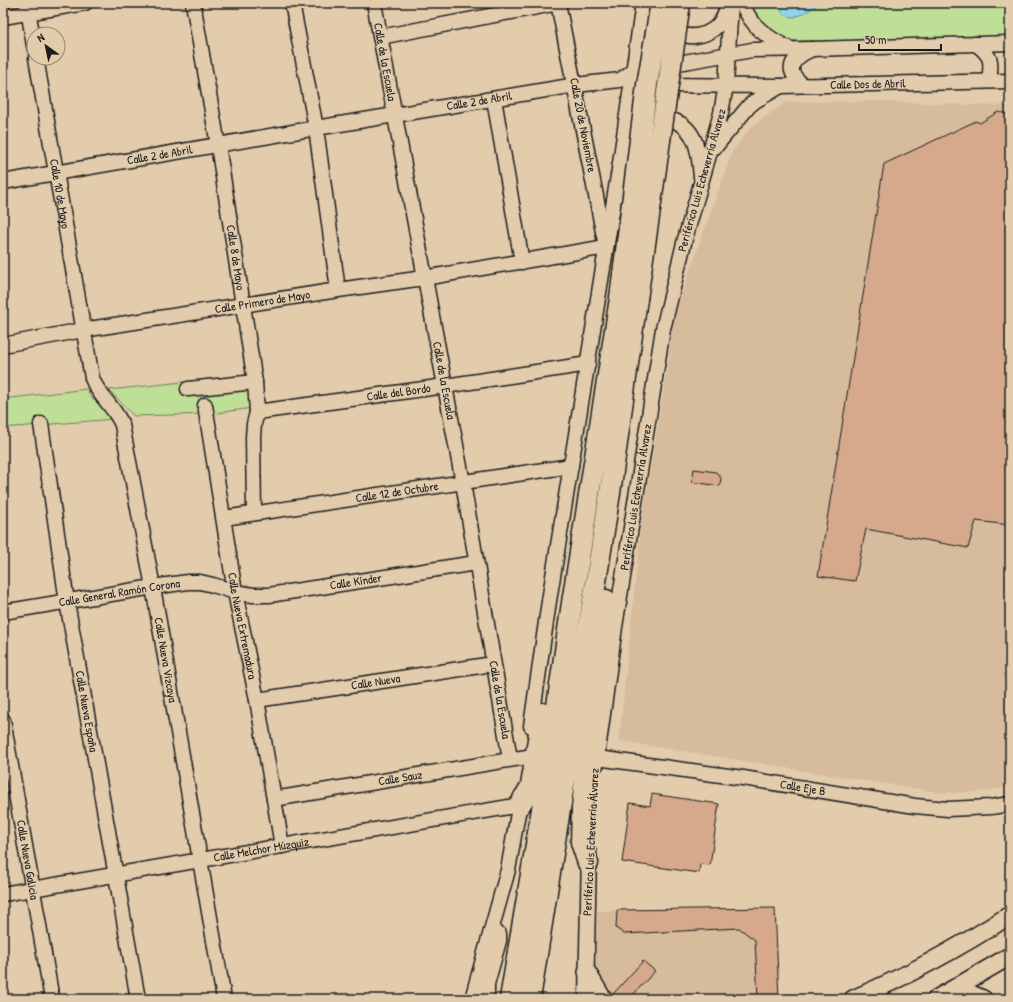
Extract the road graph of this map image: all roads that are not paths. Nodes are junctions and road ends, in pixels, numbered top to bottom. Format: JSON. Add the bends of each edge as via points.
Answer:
{"nodes":[{"id":1,"x":85,"y":3,"type":"edge"},
{"id":2,"x":193,"y":3,"type":"edge"},
{"id":3,"x":292,"y":3,"type":"edge"},
{"id":4,"x":374,"y":3,"type":"edge"},
{"id":5,"x":558,"y":3,"type":"edge"},
{"id":6,"x":643,"y":3,"type":"edge"},
{"id":7,"x":655,"y":3,"type":"edge"},
{"id":8,"x":661,"y":3,"type":"edge"},
{"id":9,"x":680,"y":3,"type":"edge"},
{"id":10,"x":730,"y":3,"type":"edge"},
{"id":11,"x":742,"y":3,"type":"edge"},
{"id":12,"x":27,"y":8,"type":"edge"},
{"id":13,"x":3,"y":17,"type":"edge"},
{"id":14,"x":30,"y":26,"type":"edge"},
{"id":15,"x":380,"y":37,"type":"junction"},
{"id":16,"x":976,"y":44,"type":"junction"},
{"id":17,"x":1007,"y":45,"type":"edge"},
{"id":18,"x":790,"y":49,"type":"junction"},
{"id":19,"x":812,"y":49,"type":"junction"},
{"id":20,"x":728,"y":54,"type":"junction"},
{"id":21,"x":37,"y":66,"type":"edge"},
{"id":22,"x":628,"y":78,"type":"junction"},
{"id":23,"x":989,"y":81,"type":"junction"},
{"id":24,"x":1010,"y":81,"type":"edge"},
{"id":25,"x":576,"y":85,"type":"junction"},
{"id":26,"x":726,"y":85,"type":"junction"},
{"id":27,"x":803,"y":85,"type":"junction"},
{"id":28,"x":781,"y":86,"type":"junction"},
{"id":29,"x":494,"y":99,"type":"junction"},
{"id":30,"x":395,"y":115,"type":"junction"},
{"id":31,"x":316,"y":128,"type":"junction"},
{"id":32,"x":218,"y":145,"type":"junction"},
{"id":33,"x":712,"y":150,"type":"junction"},
{"id":34,"x":620,"y":163,"type":"junction"},
{"id":35,"x":56,"y":172,"type":"junction"},
{"id":36,"x":3,"y":182,"type":"edge"},
{"id":37,"x":701,"y":185,"type":"junction"},
{"id":38,"x":606,"y":247,"type":"junction"},
{"id":39,"x":522,"y":262,"type":"junction"},
{"id":40,"x":424,"y":278,"type":"junction"},
{"id":41,"x":338,"y":290,"type":"junction"},
{"id":42,"x":629,"y":299,"type":"junction"},
{"id":43,"x":244,"y":305,"type":"junction"},
{"id":44,"x":83,"y":330,"type":"junction"},
{"id":45,"x":3,"y":346,"type":"edge"},
{"id":46,"x":588,"y":364,"type":"junction"},
{"id":47,"x":256,"y":382,"type":"junction"},
{"id":48,"x":445,"y":386,"type":"junction"},
{"id":49,"x":188,"y":389,"type":"dead end"},
{"id":50,"x":206,"y":405,"type":"dead end"},
{"id":51,"x":257,"y":412,"type":"junction"},
{"id":52,"x":41,"y":424,"type":"dead end"},
{"id":53,"x":570,"y":466,"type":"junction"},
{"id":54,"x":463,"y":483,"type":"junction"},
{"id":55,"x":586,"y":512,"type":"junction"},
{"id":56,"x":254,"y":513,"type":"junction"},
{"id":57,"x":224,"y":518,"type":"junction"},
{"id":58,"x":476,"y":563,"type":"junction"},
{"id":59,"x":597,"y":572,"type":"junction"},
{"id":60,"x":153,"y":587,"type":"junction"},
{"id":61,"x":236,"y":592,"type":"junction"},
{"id":62,"x":66,"y":602,"type":"junction"},
{"id":63,"x":3,"y":612,"type":"edge"},
{"id":64,"x":494,"y":664,"type":"junction"},
{"id":65,"x":257,"y":700,"type":"junction"},
{"id":66,"x":3,"y":720,"type":"edge"},
{"id":67,"x":527,"y":757,"type":"junction"},
{"id":68,"x":597,"y":758,"type":"junction"},
{"id":69,"x":510,"y":760,"type":"junction"},
{"id":70,"x":274,"y":798,"type":"junction"},
{"id":71,"x":1010,"y":804,"type":"edge"},
{"id":72,"x":520,"y":805,"type":"junction"},
{"id":73,"x":282,"y":846,"type":"junction"},
{"id":74,"x":200,"y":860,"type":"junction"},
{"id":75,"x":588,"y":863,"type":"junction"},
{"id":76,"x":117,"y":874,"type":"junction"},
{"id":77,"x":33,"y":890,"type":"junction"},
{"id":78,"x":3,"y":894,"type":"edge"},
{"id":79,"x":1010,"y":914,"type":"edge"},
{"id":80,"x":493,"y":926,"type":"junction"},
{"id":81,"x":1010,"y":956,"type":"edge"},
{"id":82,"x":587,"y":972,"type":"junction"},
{"id":83,"x":942,"y":995,"type":"edge"},
{"id":84,"x":585,"y":996,"type":"edge"},
{"id":85,"x":52,"y":999,"type":"edge"},
{"id":86,"x":138,"y":999,"type":"edge"},
{"id":87,"x":224,"y":999,"type":"edge"},
{"id":88,"x":472,"y":999,"type":"edge"},
{"id":89,"x":487,"y":999,"type":"edge"},
{"id":90,"x":510,"y":999,"type":"edge"},
{"id":91,"x":530,"y":999,"type":"edge"},
{"id":92,"x":604,"y":999,"type":"edge"},
{"id":93,"x":853,"y":999,"type":"edge"},
{"id":94,"x":983,"y":999,"type":"edge"}],
"edges":[{"from":1,"to":12,"type":"street"},
{"from":2,"to":32,"type":"street","name":"Calle 8 de Mayo"},
{"from":3,"to":31,"type":"street"},
{"from":4,"to":15,"type":"street","name":"Calle de la Escuela"},
{"from":5,"to":15,"type":"street","name":"Calle 20 de Noviembre"},
{"from":5,"to":25,"type":"street","name":"Calle 20 de Noviembre"},
{"from":6,"to":22,"type":"street"},
{"from":7,"to":10,"type":"street","via":[[660,18],[670,29],[682,36],[697,36],[712,30],[723,19]]},
{"from":8,"to":42,"type":"highway","bridge":true,"via":[[646,93]]},
{"from":9,"to":42,"type":"highway","bridge":true},
{"from":10,"to":20,"type":"street","name":"Periférico Luis Echeverría Álvarez"},
{"from":11,"to":18,"type":"street","via":[[754,25],[775,42]]},
{"from":12,"to":13,"type":"street"},
{"from":12,"to":14,"type":"street"},
{"from":15,"to":30,"type":"street","name":"Calle de la Escuela"},
{"from":16,"to":17,"type":"street"},
{"from":16,"to":19,"type":"street"},
{"from":16,"to":23,"type":"street","via":[[985,51],[991,61]]},
{"from":18,"to":19,"type":"street"},
{"from":18,"to":20,"type":"street","via":[[752,50]]},
{"from":19,"to":27,"type":"street","via":[[796,58],[792,65],[794,77]]},
{"from":20,"to":22,"type":"street","name":"Calle 2 de Abril"},
{"from":20,"to":26,"type":"street","name":"Periférico Luis Echeverría Álvarez"},
{"from":21,"to":35,"type":"street","name":"Calle 10 de Mayo"},
{"from":22,"to":25,"type":"street","name":"Calle 2 de Abril"},
{"from":22,"to":26,"type":"street","name":"Calle 2 de Abril"},
{"from":22,"to":34,"type":"street"},
{"from":23,"to":24,"type":"street","name":"Calle Dos de Abril"},
{"from":23,"to":27,"type":"street","name":"Calle Dos de Abril"},
{"from":25,"to":29,"type":"street","name":"Calle 2 de Abril"},
{"from":25,"to":38,"type":"street","name":"Calle 20 de Noviembre"},
{"from":26,"to":28,"type":"street","name":"Calle Dos de Abril"},
{"from":26,"to":33,"type":"street","name":"Periférico Luis Echeverría Álvarez"},
{"from":27,"to":28,"type":"street","name":"Calle Dos de Abril"},
{"from":28,"to":33,"type":"street","via":[[749,106]]},
{"from":29,"to":30,"type":"street","name":"Calle 2 de Abril"},
{"from":29,"to":39,"type":"street"},
{"from":30,"to":31,"type":"street","name":"Calle 2 de Abril"},
{"from":30,"to":40,"type":"street","name":"Calle de la Escuela"},
{"from":31,"to":32,"type":"street","name":"Calle 2 de Abril"},
{"from":31,"to":41,"type":"street"},
{"from":32,"to":35,"type":"street","name":"Calle 2 de Abril"},
{"from":32,"to":43,"type":"street","name":"Calle 8 de Mayo"},
{"from":33,"to":37,"type":"street","name":"Periférico Luis Echeverría Álvarez"},
{"from":34,"to":37,"type":"street","via":[[632,138],[642,128],[656,120],[668,118],[686,127],[696,143]]},
{"from":34,"to":38,"type":"street"},
{"from":35,"to":36,"type":"street","name":"Calle 2 de Abril"},
{"from":35,"to":44,"type":"street","name":"Calle 10 de Mayo"},
{"from":37,"to":68,"type":"street","name":"Periférico Luis Echeverría Álvarez","via":[[663,329],[615,627]]},
{"from":38,"to":39,"type":"street","name":"Calle Primero de Mayo"},
{"from":38,"to":46,"type":"street"},
{"from":39,"to":40,"type":"street","name":"Calle Primero de Mayo"},
{"from":40,"to":41,"type":"street","name":"Calle Primero de Mayo"},
{"from":40,"to":48,"type":"street","name":"Calle de la Escuela"},
{"from":41,"to":43,"type":"street","name":"Calle Primero de Mayo"},
{"from":42,"to":55,"type":"highway"},
{"from":42,"to":59,"type":"highway","via":[[610,493]]},
{"from":43,"to":44,"type":"street","name":"Calle Primero de Mayo"},
{"from":43,"to":47,"type":"street","name":"Calle 8 de Mayo"},
{"from":44,"to":45,"type":"street","name":"Calle Primero de Mayo"},
{"from":44,"to":60,"type":"street","name":"Calle Nueva Vizcaya","via":[[95,386],[122,425]]},
{"from":46,"to":48,"type":"street","name":"Calle del Bordo"},
{"from":46,"to":53,"type":"street"},
{"from":47,"to":49,"type":"street"},
{"from":47,"to":51,"type":"street","name":"Calle 8 de Mayo"},
{"from":48,"to":51,"type":"street","name":"Calle del Bordo"},
{"from":48,"to":54,"type":"street","name":"Calle de la Escuela"},
{"from":50,"to":57,"type":"street","name":"Calle Nueva Extremadura"},
{"from":51,"to":56,"type":"street","name":"Calle 8 de Mayo","via":[[253,437]]},
{"from":52,"to":62,"type":"street","name":"Calle Nueva España"},
{"from":53,"to":54,"type":"street","name":"Calle 12 de Octubre"},
{"from":53,"to":67,"type":"street"},
{"from":54,"to":56,"type":"street","name":"Calle 12 de Octubre"},
{"from":54,"to":58,"type":"street","name":"Calle de la Escuela"},
{"from":55,"to":72,"type":"highway","via":[[575,525],[571,536],[532,779]]},
{"from":55,"to":90,"type":"highway","via":[[542,809]]},
{"from":56,"to":57,"type":"street","name":"Calle 12 de Octubre"},
{"from":57,"to":61,"type":"street","name":"Calle Nueva Extremadura"},
{"from":58,"to":61,"type":"street","name":"Calle Kínder","via":[[269,594]]},
{"from":58,"to":64,"type":"street","name":"Calle de la Escuela"},
{"from":59,"to":75,"type":"highway","via":[[605,585],[606,598],[582,808],[581,842]]},
{"from":59,"to":91,"type":"highway"},
{"from":60,"to":61,"type":"street","name":"Calle General Ramón Corona","via":[[200,582]]},
{"from":60,"to":62,"type":"street","name":"Calle General Ramón Corona"},
{"from":60,"to":74,"type":"street","name":"Calle Nueva Vizcaya"},
{"from":61,"to":65,"type":"street","name":"Calle Nueva Extremadura"},
{"from":62,"to":63,"type":"street","name":"Calle General Ramón Corona"},
{"from":62,"to":76,"type":"street","name":"Calle Nueva España"},
{"from":64,"to":65,"type":"street","name":"Calle Nueva"},
{"from":64,"to":69,"type":"street","name":"Calle de la Escuela"},
{"from":65,"to":70,"type":"street","name":"Calle Nueva Extremadura"},
{"from":66,"to":77,"type":"street","name":"Calle Nueva Galicia"},
{"from":67,"to":69,"type":"street","name":"Calle Sauz"},
{"from":67,"to":72,"type":"street"},
{"from":68,"to":71,"type":"street","name":"Calle Eje B","via":[[744,778],[915,806],[948,809]]},
{"from":68,"to":75,"type":"street","name":"Periférico Luis Echeverría Álvarez"},
{"from":69,"to":70,"type":"street","name":"Calle Sauz"},
{"from":70,"to":73,"type":"street","name":"Calle Nueva Extremadura"},
{"from":72,"to":73,"type":"street","name":"Calle Melchor Múzquiz"},
{"from":72,"to":80,"type":"street","via":[[508,870]]},
{"from":73,"to":74,"type":"street","name":"Calle Melchor Múzquiz"},
{"from":74,"to":76,"type":"street","name":"Calle Melchor Múzquiz"},
{"from":74,"to":87,"type":"street","name":"Calle Nueva Vizcaya"},
{"from":75,"to":82,"type":"street","name":"Periférico Luis Echeverría Álvarez"},
{"from":76,"to":77,"type":"street","name":"Calle Melchor Múzquiz"},
{"from":76,"to":86,"type":"street","name":"Calle Nueva España"},
{"from":77,"to":78,"type":"street","name":"Calle Melchor Múzquiz"},
{"from":77,"to":85,"type":"street","name":"Calle Nueva Galicia"},
{"from":79,"to":93,"type":"main road","via":[[931,962]]},
{"from":80,"to":88,"type":"street"},
{"from":80,"to":89,"type":"street","via":[[499,935],[487,984]]},
{"from":81,"to":83,"type":"main road"},
{"from":82,"to":84,"type":"street","name":"Periférico Luis Echeverría Álvarez"},
{"from":82,"to":92,"type":"main road"},
{"from":83,"to":94,"type":"main road","via":[[971,994]]}]}
